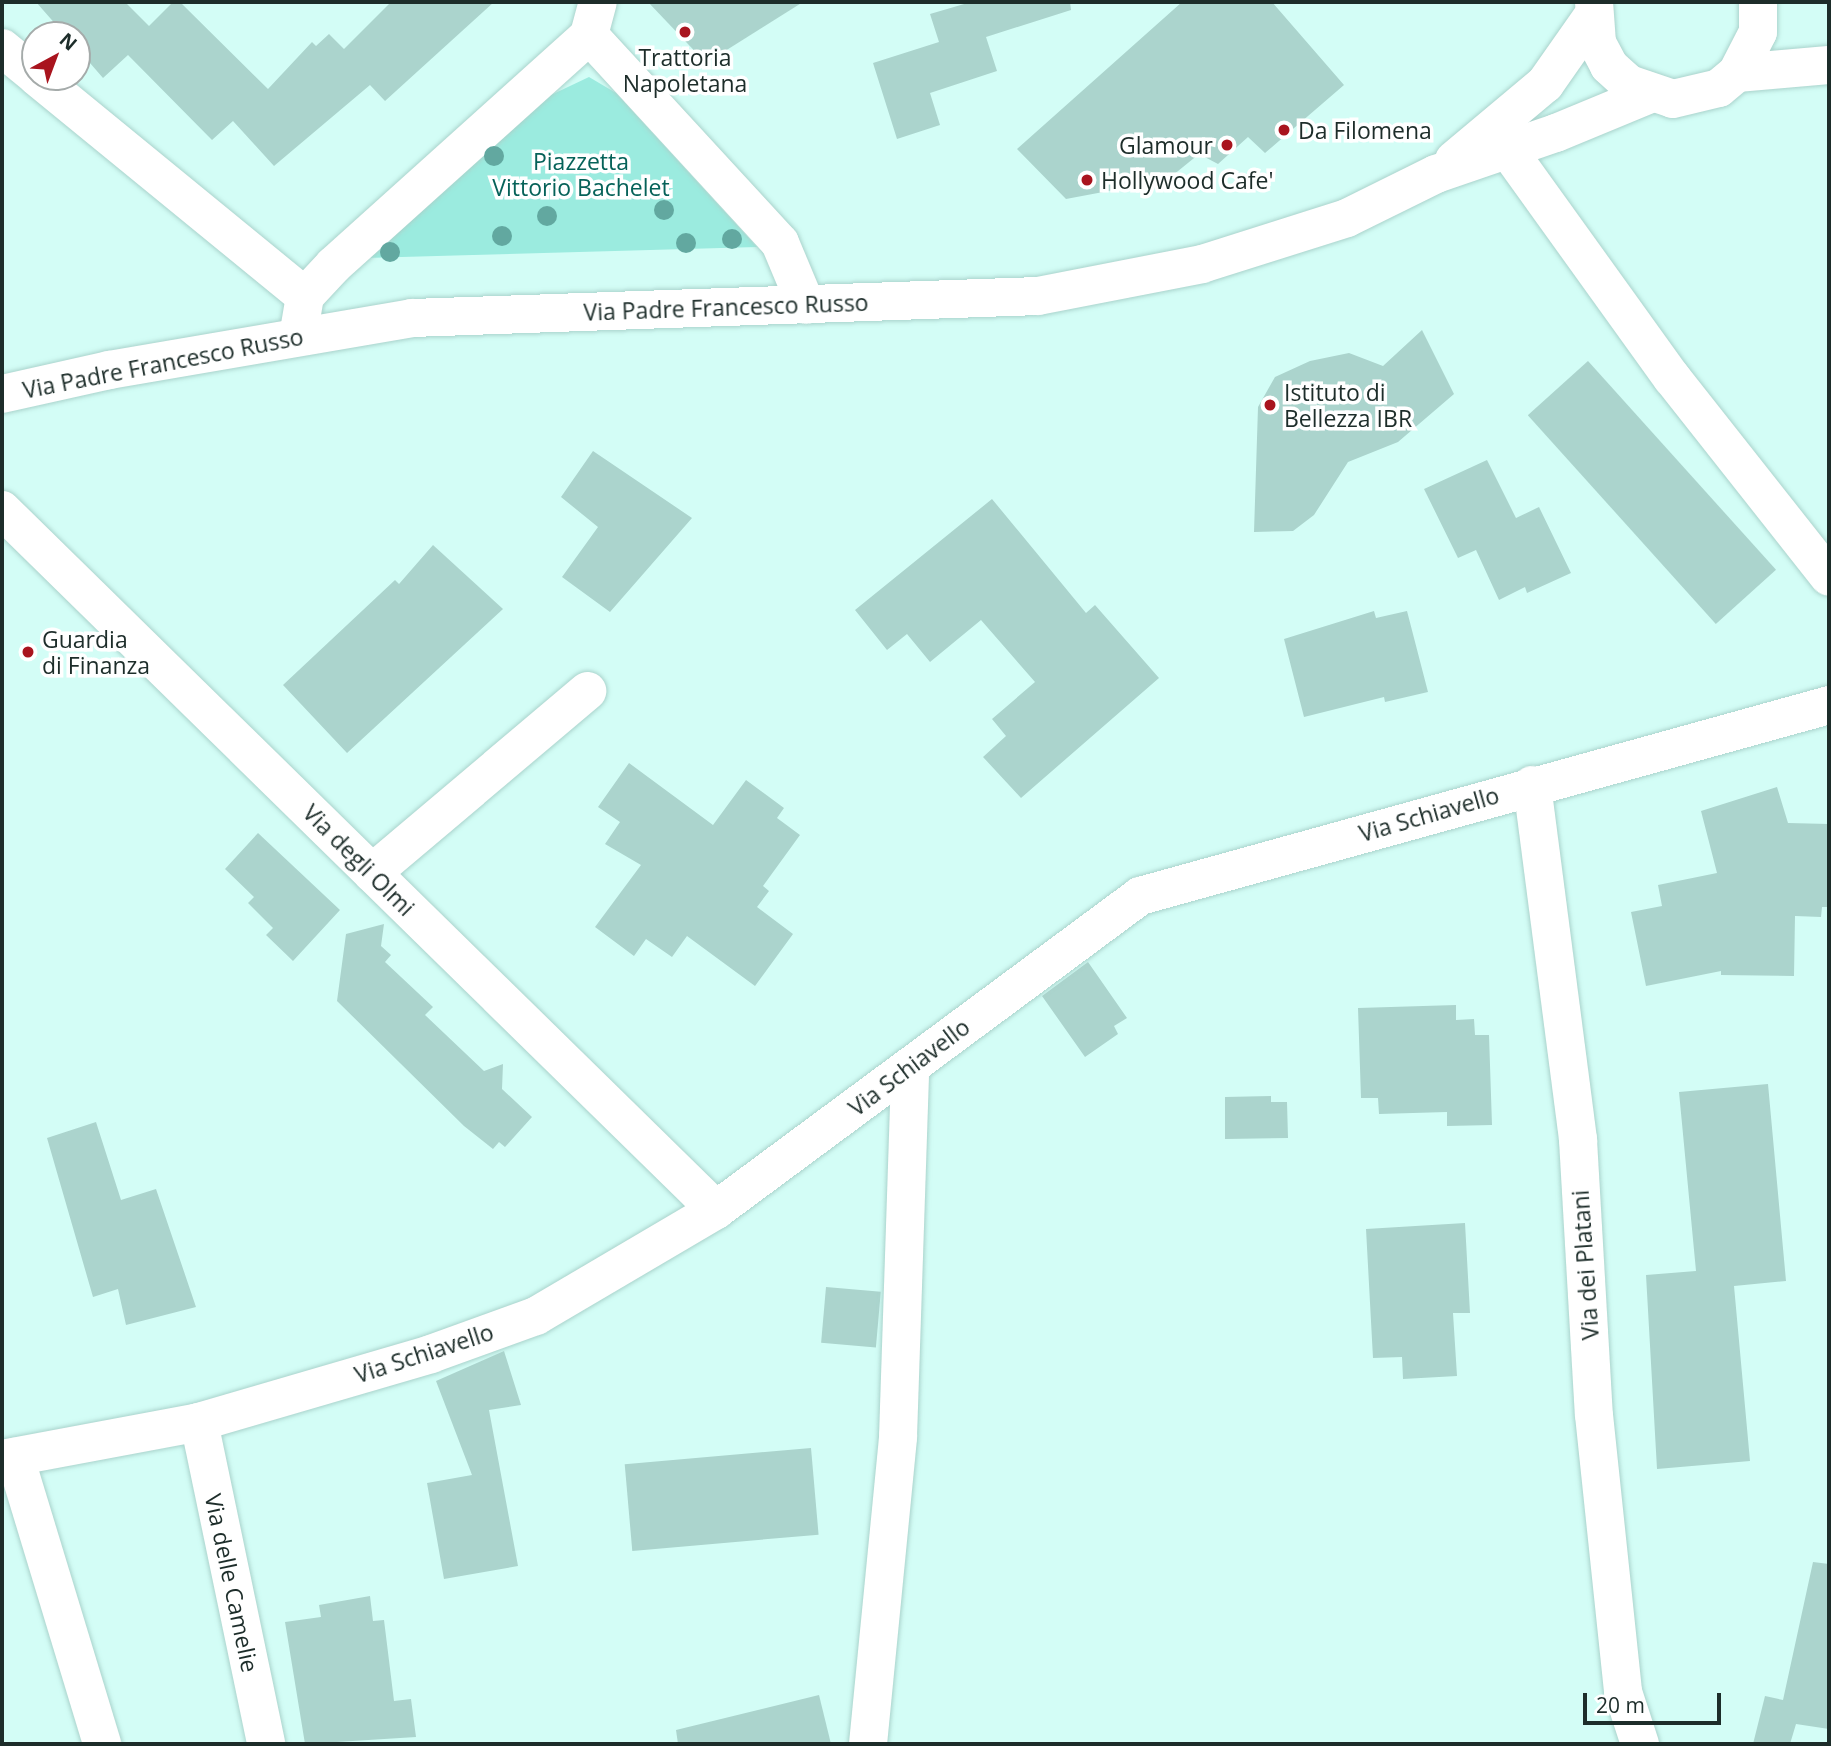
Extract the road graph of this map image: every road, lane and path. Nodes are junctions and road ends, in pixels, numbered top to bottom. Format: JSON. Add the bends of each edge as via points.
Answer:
{"nodes":[{"id":1,"x":1758,"y":2,"type":"edge"},
{"id":2,"x":1593,"y":9,"type":"edge"},
{"id":3,"x":594,"y":18,"type":"edge"},
{"id":4,"x":2,"y":48,"type":"edge"},
{"id":5,"x":21,"y":64,"type":"edge"},
{"id":6,"x":1829,"y":65,"type":"edge"},
{"id":7,"x":1737,"y":73,"type":"junction"},
{"id":8,"x":54,"y":91,"type":"edge"},
{"id":9,"x":1650,"y":94,"type":"junction"},
{"id":10,"x":1508,"y":150,"type":"junction"},
{"id":11,"x":1436,"y":174,"type":"junction"},
{"id":12,"x":305,"y":296,"type":"junction"},
{"id":13,"x":806,"y":305,"type":"junction"},
{"id":14,"x":298,"y":337,"type":"junction"},
{"id":15,"x":2,"y":394,"type":"edge"},
{"id":16,"x":2,"y":510,"type":"edge"},
{"id":17,"x":1829,"y":577,"type":"edge"},
{"id":18,"x":587,"y":691,"type":"dead end"},
{"id":19,"x":1829,"y":705,"type":"edge"},
{"id":20,"x":1532,"y":785,"type":"junction"},
{"id":21,"x":372,"y":873,"type":"junction"},
{"id":22,"x":910,"y":1067,"type":"junction"},
{"id":23,"x":716,"y":1210,"type":"junction"},
{"id":24,"x":198,"y":1422,"type":"junction"},
{"id":25,"x":9,"y":1458,"type":"edge"},
{"id":26,"x":102,"y":1744,"type":"edge"},
{"id":27,"x":266,"y":1744,"type":"edge"},
{"id":28,"x":868,"y":1744,"type":"edge"},
{"id":29,"x":1640,"y":1744,"type":"edge"}],
"edges":[{"from":1,"to":7,"type":"street","via":[[1758,32]]},
{"from":2,"to":9,"type":"street","via":[[1597,43],[1609,66],[1629,84]]},
{"from":2,"to":11,"type":"street","name":"Via Padre Francesco Russo","via":[[1545,84]]},
{"from":3,"to":12,"type":"street"},
{"from":3,"to":13,"type":"street","via":[[780,243]]},
{"from":4,"to":5,"type":"street"},
{"from":6,"to":7,"type":"street"},
{"from":7,"to":9,"type":"street","via":[[1697,97],[1673,99]]},
{"from":8,"to":12,"type":"street"},
{"from":9,"to":10,"type":"street","name":"Via Padre Francesco Russo"},
{"from":10,"to":11,"type":"street","name":"Via Padre Francesco Russo"},
{"from":10,"to":17,"type":"street","via":[[1672,378]]},
{"from":11,"to":13,"type":"street","name":"Via Padre Francesco Russo","via":[[1347,218],[1202,264],[1038,296]]},
{"from":12,"to":14,"type":"street"},
{"from":13,"to":14,"type":"street","name":"Via Padre Francesco Russo","via":[[412,318]]},
{"from":14,"to":15,"type":"street","name":"Via Padre Francesco Russo"},
{"from":16,"to":21,"type":"street","name":"Via degli Olmi"},
{"from":18,"to":21,"type":"street"},
{"from":19,"to":20,"type":"street","name":"Via Schiavello"},
{"from":20,"to":22,"type":"street","name":"Via Schiavello","via":[[1140,896]]},
{"from":20,"to":29,"type":"street","name":"Via dei Platani","via":[[1578,1140],[1594,1415],[1623,1692]]},
{"from":21,"to":23,"type":"street","name":"Via degli Olmi"},
{"from":22,"to":23,"type":"street","name":"Via Schiavello"},
{"from":22,"to":28,"type":"street","via":[[898,1437]]},
{"from":23,"to":24,"type":"street","name":"Via Schiavello","via":[[536,1316],[431,1354]]},
{"from":24,"to":25,"type":"street","name":"Via Schiavello"},
{"from":24,"to":27,"type":"street","name":"Via delle Camelie"},
{"from":25,"to":26,"type":"street"}]}
